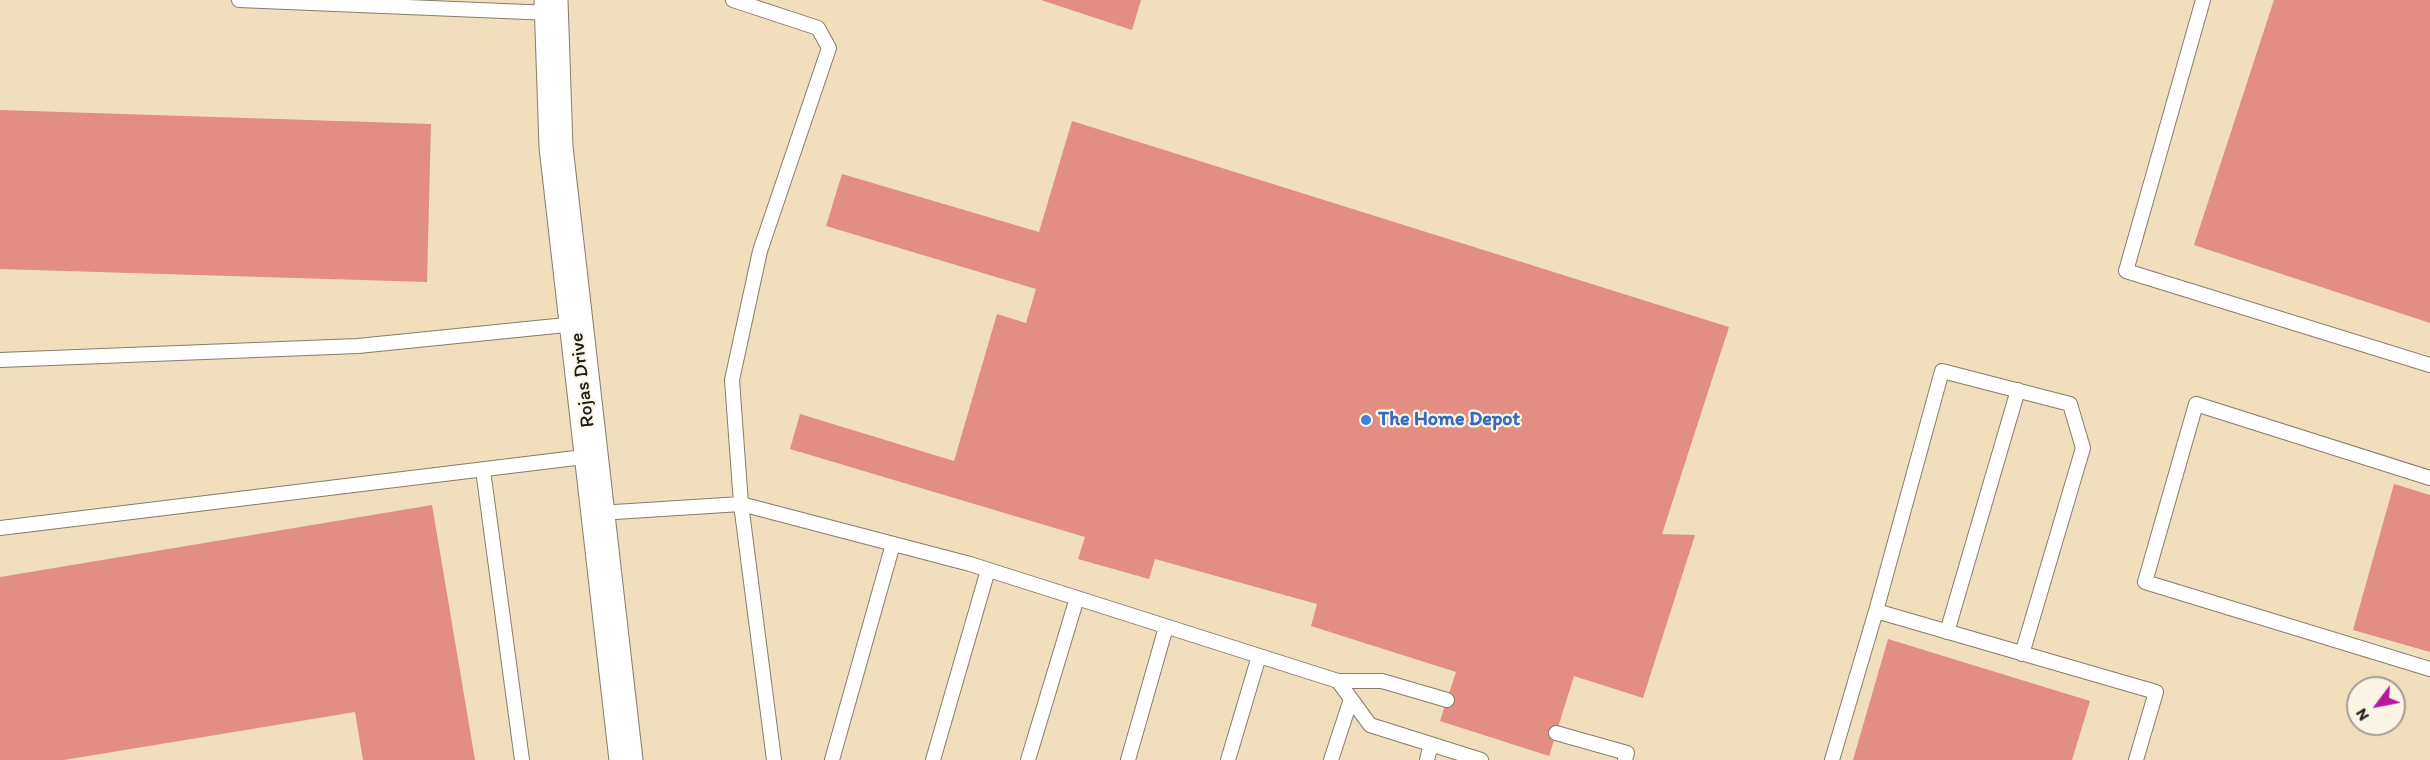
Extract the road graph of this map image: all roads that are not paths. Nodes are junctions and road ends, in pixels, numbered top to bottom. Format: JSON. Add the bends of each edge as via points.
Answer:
{"nodes":[{"id":1,"x":239,"y":0,"type":"edge"},
{"id":2,"x":733,"y":0,"type":"edge"},
{"id":3,"x":2203,"y":0,"type":"edge"},
{"id":4,"x":551,"y":7,"type":"edge"},
{"id":5,"x":576,"y":324,"type":"junction"},
{"id":6,"x":0,"y":360,"type":"edge"},
{"id":7,"x":2430,"y":365,"type":"edge"},
{"id":8,"x":2018,"y":390,"type":"junction"},
{"id":9,"x":592,"y":456,"type":"junction"},
{"id":10,"x":483,"y":470,"type":"junction"},
{"id":11,"x":2430,"y":478,"type":"edge"},
{"id":12,"x":741,"y":504,"type":"junction"},
{"id":13,"x":599,"y":513,"type":"junction"},
{"id":14,"x":0,"y":528,"type":"edge"},
{"id":15,"x":893,"y":544,"type":"junction"},
{"id":16,"x":988,"y":570,"type":"junction"},
{"id":17,"x":1077,"y":598,"type":"junction"},
{"id":18,"x":1876,"y":611,"type":"junction"},
{"id":19,"x":1166,"y":627,"type":"junction"},
{"id":20,"x":1947,"y":632,"type":"junction"},
{"id":21,"x":2022,"y":654,"type":"junction"},
{"id":22,"x":1259,"y":656,"type":"junction"},
{"id":23,"x":2430,"y":669,"type":"edge"},
{"id":24,"x":1338,"y":681,"type":"junction"},
{"id":25,"x":1351,"y":699,"type":"junction"},
{"id":26,"x":1447,"y":700,"type":"dead end"},
{"id":27,"x":1556,"y":733,"type":"dead end"},
{"id":28,"x":1431,"y":744,"type":"junction"},
{"id":29,"x":1626,"y":757,"type":"edge"},
{"id":30,"x":522,"y":760,"type":"edge"},
{"id":31,"x":626,"y":760,"type":"edge"},
{"id":32,"x":774,"y":760,"type":"edge"},
{"id":33,"x":832,"y":760,"type":"edge"},
{"id":34,"x":933,"y":760,"type":"edge"},
{"id":35,"x":1028,"y":760,"type":"edge"},
{"id":36,"x":1128,"y":760,"type":"edge"},
{"id":37,"x":1228,"y":760,"type":"edge"},
{"id":38,"x":1332,"y":760,"type":"edge"},
{"id":39,"x":1427,"y":760,"type":"edge"},
{"id":40,"x":1481,"y":760,"type":"edge"},
{"id":41,"x":1832,"y":760,"type":"edge"},
{"id":42,"x":2136,"y":760,"type":"edge"}],
"edges":[{"from":1,"to":4,"type":"lane"},
{"from":2,"to":12,"type":"lane","via":[[818,28],[829,48],[760,251],[732,380]]},
{"from":3,"to":7,"type":"lane","via":[[2126,271]]},
{"from":4,"to":5,"type":"main road","name":"Rojas Drive","via":[[556,147]]},
{"from":5,"to":6,"type":"lane","via":[[358,345]]},
{"from":5,"to":9,"type":"main road","name":"Rojas Drive"},
{"from":8,"to":18,"type":"lane","via":[[1942,371]]},
{"from":8,"to":20,"type":"lane"},
{"from":8,"to":21,"type":"lane","via":[[2070,404],[2083,448]]},
{"from":9,"to":10,"type":"lane"},
{"from":9,"to":13,"type":"main road","name":"Rojas Drive"},
{"from":10,"to":14,"type":"lane"},
{"from":10,"to":30,"type":"lane"},
{"from":11,"to":23,"type":"lane","via":[[2196,404],[2145,582]]},
{"from":12,"to":13,"type":"lane"},
{"from":12,"to":15,"type":"lane"},
{"from":12,"to":32,"type":"lane"},
{"from":13,"to":31,"type":"main road","name":"Rojas Drive"},
{"from":15,"to":16,"type":"lane"},
{"from":15,"to":33,"type":"lane"},
{"from":16,"to":17,"type":"lane"},
{"from":16,"to":34,"type":"lane"},
{"from":17,"to":19,"type":"lane"},
{"from":17,"to":35,"type":"lane"},
{"from":18,"to":20,"type":"lane"},
{"from":18,"to":41,"type":"lane"},
{"from":19,"to":22,"type":"lane"},
{"from":19,"to":36,"type":"lane"},
{"from":20,"to":21,"type":"lane"},
{"from":21,"to":42,"type":"lane","via":[[2156,692]]},
{"from":22,"to":24,"type":"lane"},
{"from":22,"to":37,"type":"lane"},
{"from":24,"to":25,"type":"lane"},
{"from":24,"to":26,"type":"lane","via":[[1382,681]]},
{"from":25,"to":28,"type":"lane","via":[[1370,724]]},
{"from":25,"to":38,"type":"lane"},
{"from":27,"to":29,"type":"lane"},
{"from":28,"to":39,"type":"lane"},
{"from":28,"to":40,"type":"lane"}]}
